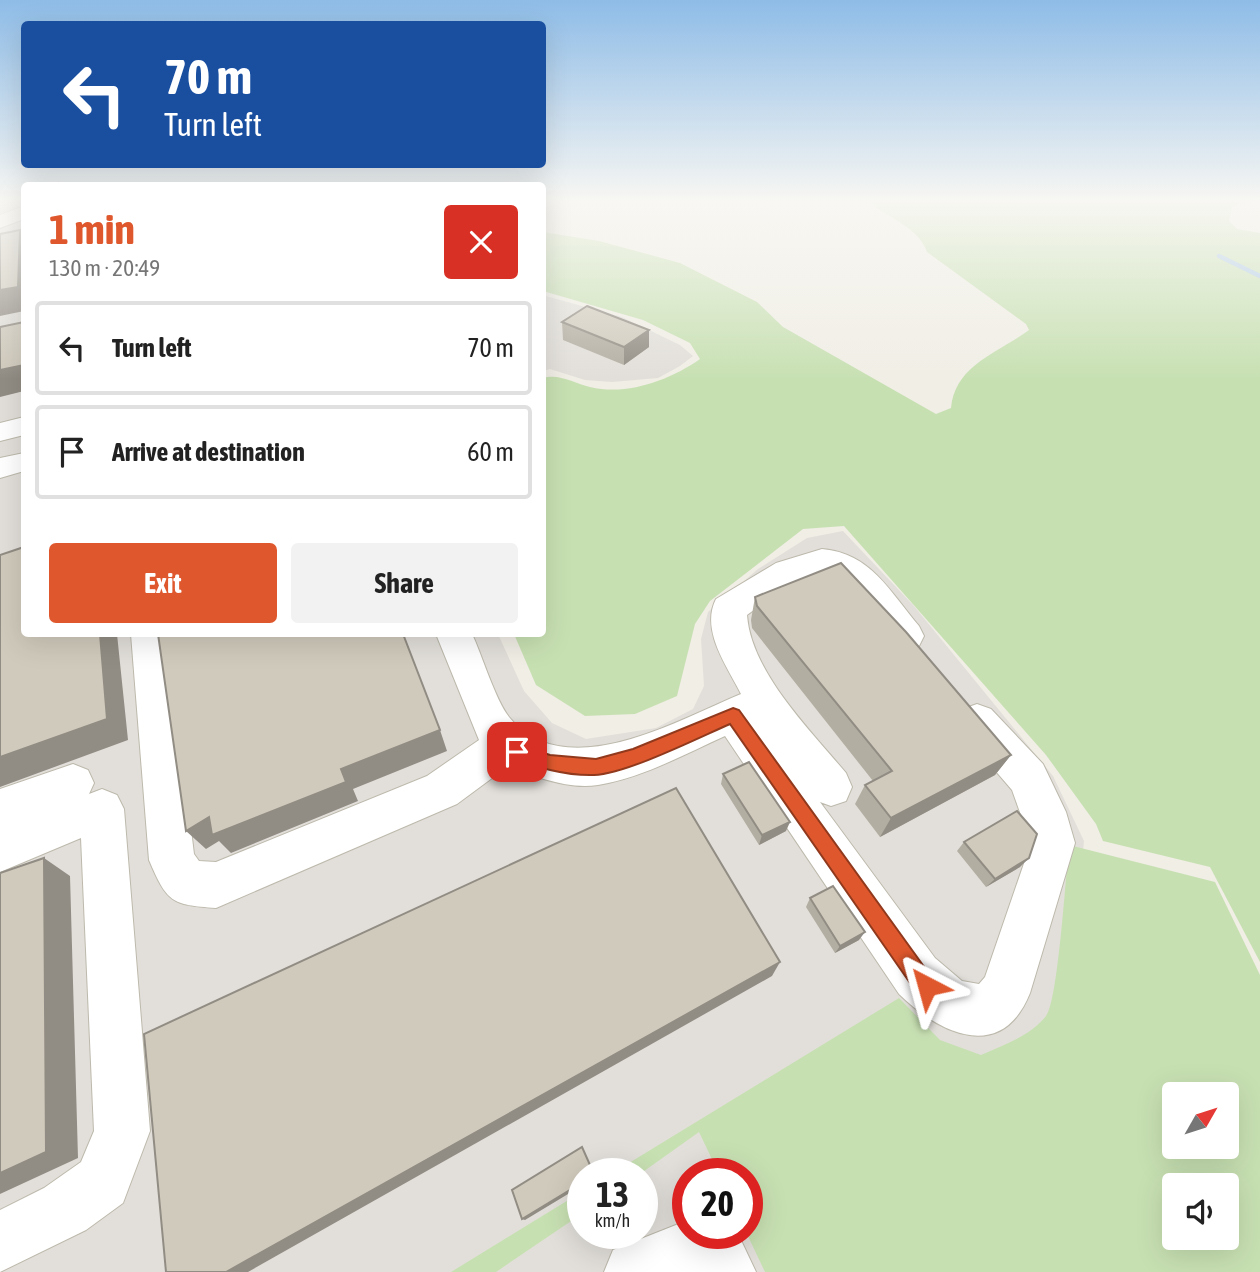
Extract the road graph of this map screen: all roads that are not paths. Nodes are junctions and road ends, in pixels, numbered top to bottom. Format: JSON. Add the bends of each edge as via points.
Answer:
{"nodes":[{"id":1,"x":21,"y":427,"type":"edge"},
{"id":2,"x":0,"y":432,"type":"edge"},
{"id":3,"x":21,"y":463,"type":"edge"},
{"id":4,"x":0,"y":468,"type":"edge"},
{"id":5,"x":149,"y":637,"type":"edge"},
{"id":6,"x":455,"y":637,"type":"edge"},
{"id":7,"x":749,"y":709,"type":"junction"},
{"id":8,"x":507,"y":742,"type":"junction"},
{"id":9,"x":72,"y":783,"type":"dead end"},
{"id":10,"x":831,"y":787,"type":"dead end"},
{"id":11,"x":0,"y":809,"type":"edge"},
{"id":12,"x":0,"y":849,"type":"edge"},
{"id":13,"x":0,"y":1242,"type":"edge"},
{"id":14,"x":714,"y":1249,"type":"edge"},
{"id":15,"x":635,"y":1272,"type":"edge"}],
"edges":[{"from":1,"to":2,"type":"street"},
{"from":3,"to":4,"type":"street"},
{"from":5,"to":8,"type":"street","via":[[172,860],[186,883],[216,884],[442,790]]},
{"from":6,"to":8,"type":"street","via":[[492,726]]},
{"from":7,"to":7,"type":"street","via":[[917,976],[938,996],[963,1009],[990,1010],[1005,993],[1053,843],[1028,777],[849,568],[832,561],[794,568],[729,609],[730,635]]},
{"from":7,"to":8,"type":"street","via":[[636,756],[596,767],[550,763],[517,752]]},
{"from":7,"to":10,"type":"street"},
{"from":9,"to":11,"type":"street"},
{"from":12,"to":13,"type":"street","via":[[102,809],[122,1131],[102,1182],[65,1209]]},
{"from":14,"to":15,"type":"street"}]}
